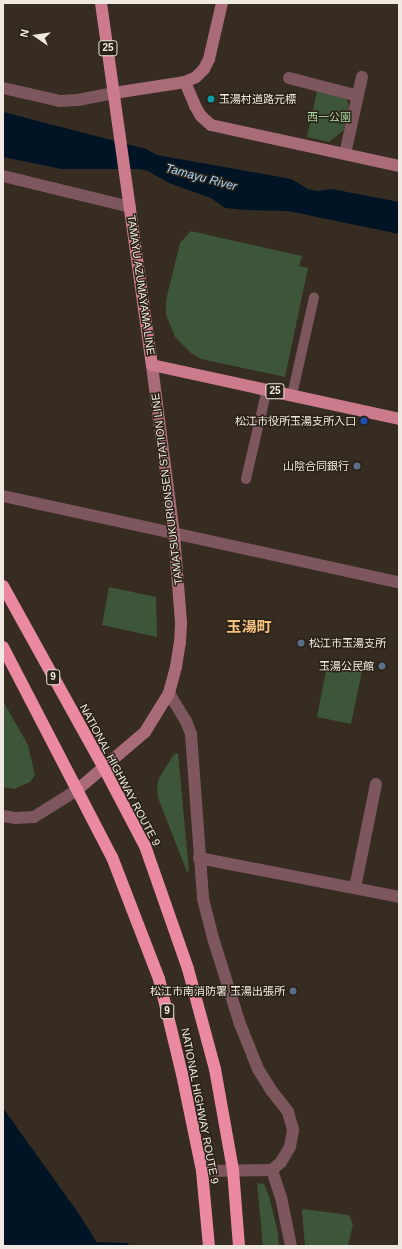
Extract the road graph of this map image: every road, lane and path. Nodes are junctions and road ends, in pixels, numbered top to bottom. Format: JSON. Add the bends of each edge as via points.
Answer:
{"nodes":[{"id":1,"x":101,"y":3,"type":"edge"},
{"id":2,"x":222,"y":3,"type":"edge"},
{"id":3,"x":362,"y":77,"type":"dead end"},
{"id":4,"x":290,"y":78,"type":"dead end"},
{"id":5,"x":185,"y":82,"type":"junction"},
{"id":6,"x":3,"y":88,"type":"edge"},
{"id":7,"x":114,"y":93,"type":"junction"},
{"id":8,"x":358,"y":96,"type":"junction"},
{"id":9,"x":345,"y":154,"type":"junction"},
{"id":10,"x":399,"y":166,"type":"edge"},
{"id":11,"x":3,"y":176,"type":"edge"},
{"id":12,"x":130,"y":201,"type":"junction"},
{"id":13,"x":314,"y":297,"type":"dead end"},
{"id":14,"x":152,"y":365,"type":"junction"},
{"id":15,"x":267,"y":389,"type":"junction"},
{"id":16,"x":292,"y":395,"type":"junction"},
{"id":17,"x":399,"y":419,"type":"edge"},
{"id":18,"x":246,"y":478,"type":"dead end"},
{"id":19,"x":3,"y":496,"type":"edge"},
{"id":20,"x":174,"y":534,"type":"junction"},
{"id":21,"x":399,"y":582,"type":"edge"},
{"id":22,"x":3,"y":586,"type":"edge"},
{"id":23,"x":3,"y":648,"type":"edge"},
{"id":24,"x":169,"y":693,"type":"junction"},
{"id":25,"x":104,"y":768,"type":"junction"},
{"id":26,"x":376,"y":784,"type":"dead end"},
{"id":27,"x":77,"y":790,"type":"junction"},
{"id":28,"x":3,"y":816,"type":"edge"},
{"id":29,"x":198,"y":858,"type":"junction"},
{"id":30,"x":355,"y":888,"type":"junction"},
{"id":31,"x":399,"y":896,"type":"edge"},
{"id":32,"x":233,"y":1170,"type":"junction"},
{"id":33,"x":272,"y":1170,"type":"junction"},
{"id":34,"x":202,"y":1171,"type":"junction"},
{"id":35,"x":209,"y":1246,"type":"edge"},
{"id":36,"x":239,"y":1246,"type":"edge"},
{"id":37,"x":291,"y":1246,"type":"edge"}],
"edges":[{"from":1,"to":7,"type":"main road","name":"TAMAYU AZUMAYAMA LINE","number":"25"},
{"from":2,"to":5,"type":"main road","via":[[207,64],[196,77]]},
{"from":3,"to":8,"type":"street"},
{"from":4,"to":8,"type":"street"},
{"from":5,"to":7,"type":"main road"},
{"from":5,"to":9,"type":"main road","via":[[201,116],[211,125]]},
{"from":6,"to":7,"type":"street","via":[[60,101]]},
{"from":7,"to":12,"type":"main road","name":"TAMAYU AZUMAYAMA LINE","number":"25"},
{"from":8,"to":9,"type":"street"},
{"from":9,"to":10,"type":"main road"},
{"from":11,"to":12,"type":"street"},
{"from":12,"to":14,"type":"main road","name":"TAMAYU AZUMAYAMA LINE","number":"25"},
{"from":13,"to":16,"type":"lane"},
{"from":14,"to":15,"type":"main road","name":"TAMAYU AZUMAYAMA LINE","number":"25"},
{"from":14,"to":20,"type":"main road","name":"TAMATSUKURIONSEN STATION LINE"},
{"from":15,"to":16,"type":"main road","name":"TAMAYU AZUMAYAMA LINE","number":"25"},
{"from":15,"to":18,"type":"lane"},
{"from":16,"to":17,"type":"main road","name":"TAMAYU AZUMAYAMA LINE","number":"25"},
{"from":19,"to":20,"type":"street"},
{"from":20,"to":21,"type":"street"},
{"from":20,"to":24,"type":"main road","name":"TAMATSUKURIONSEN STATION LINE","via":[[181,622],[180,643]]},
{"from":22,"to":25,"type":"highway","name":"NATIONAL HIGHWAY ROUTE 9","number":"9"},
{"from":23,"to":27,"type":"highway","name":"NATIONAL HIGHWAY ROUTE 9","number":"9"},
{"from":24,"to":25,"type":"main road","name":"TAMATSUKURIONSEN STATION LINE","via":[[145,732]]},
{"from":24,"to":29,"type":"street","via":[[191,734]]},
{"from":25,"to":27,"type":"main road","name":"TAMATSUKURIONSEN STATION LINE"},
{"from":25,"to":32,"type":"highway","name":"NATIONAL HIGHWAY ROUTE 9","number":"9","via":[[145,846],[188,969],[215,1069]]},
{"from":26,"to":30,"type":"street"},
{"from":27,"to":28,"type":"street","via":[[34,817]]},
{"from":27,"to":34,"type":"highway","name":"NATIONAL HIGHWAY ROUTE 9","number":"9","via":[[112,857],[159,979]]},
{"from":29,"to":30,"type":"street"},
{"from":29,"to":33,"type":"street","via":[[204,905],[240,1024],[258,1069],[288,1112],[292,1130],[290,1147],[281,1162]]},
{"from":30,"to":31,"type":"street"},
{"from":32,"to":33,"type":"street"},
{"from":32,"to":34,"type":"street"},
{"from":32,"to":36,"type":"highway","name":"NATIONAL HIGHWAY ROUTE 9","number":"9"},
{"from":33,"to":37,"type":"street","via":[[281,1197]]},
{"from":34,"to":35,"type":"highway","name":"NATIONAL HIGHWAY ROUTE 9","number":"9"}]}
